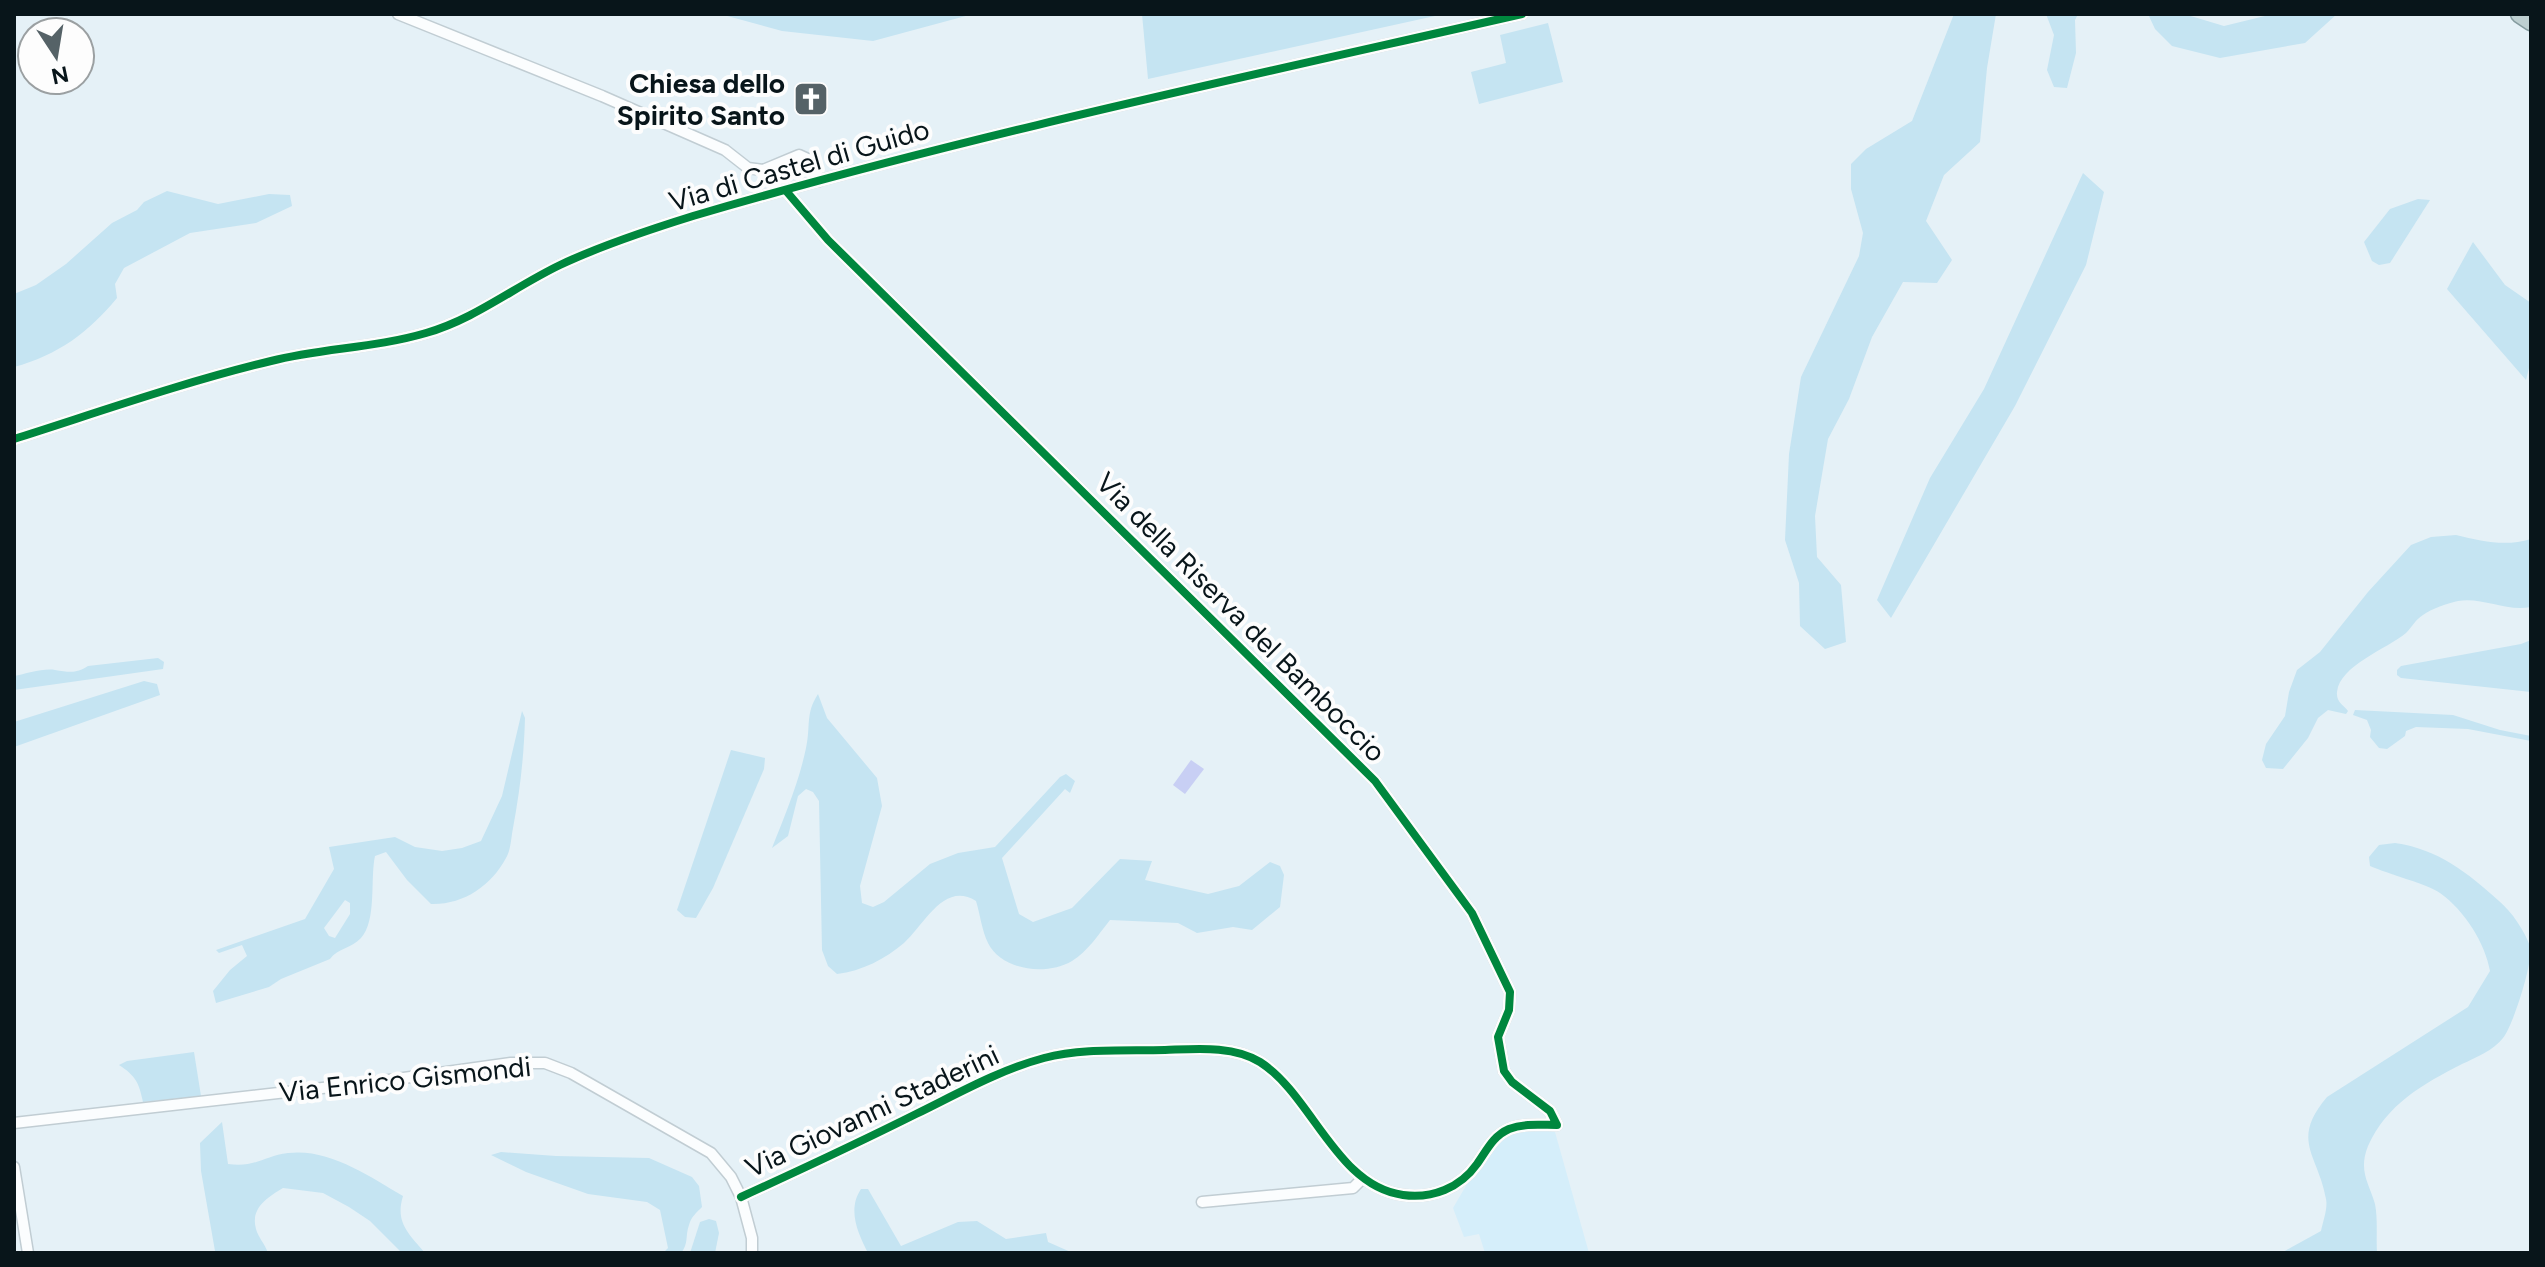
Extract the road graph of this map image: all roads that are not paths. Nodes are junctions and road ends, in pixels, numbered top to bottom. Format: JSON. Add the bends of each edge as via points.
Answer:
{"nodes":[{"id":1,"x":398,"y":14,"type":"edge"},
{"id":2,"x":1522,"y":14,"type":"edge"},
{"id":3,"x":2519,"y":14,"type":"edge"},
{"id":4,"x":2531,"y":22,"type":"edge"},
{"id":5,"x":819,"y":181,"type":"junction"},
{"id":6,"x":787,"y":192,"type":"junction"},
{"id":7,"x":14,"y":439,"type":"edge"},
{"id":8,"x":14,"y":1123,"type":"edge"},
{"id":9,"x":1557,"y":1125,"type":"joint"},
{"id":10,"x":14,"y":1167,"type":"edge"},
{"id":11,"x":1363,"y":1178,"type":"junction"},
{"id":12,"x":741,"y":1197,"type":"junction"},
{"id":13,"x":1202,"y":1202,"type":"dead end"},
{"id":14,"x":28,"y":1253,"type":"edge"},
{"id":15,"x":752,"y":1253,"type":"edge"}],
"edges":[{"from":1,"to":5,"type":"street","via":[[712,144],[748,168],[763,170],[799,155],[812,161]]},
{"from":2,"to":5,"type":"street","name":"Via di Castel di Guido","via":[[950,145]]},
{"from":3,"to":4,"type":"highway"},
{"from":5,"to":6,"type":"street","name":"Via di Castel di Guido"},
{"from":6,"to":7,"type":"street","name":"Via di Castel di Guido","via":[[594,251],[441,329],[266,362]]},
{"from":6,"to":9,"type":"street","name":"Via della Riserva del Bamboccio","via":[[828,240],[1375,781],[1478,926],[1510,992],[1498,1037],[1502,1066],[1509,1079],[1550,1111]]},
{"from":8,"to":12,"type":"street","name":"Via Enrico Gismondi","via":[[539,1063],[571,1073],[702,1146],[725,1168]]},
{"from":9,"to":11,"type":"street","name":"Via Giovanni Staderini","via":[[1504,1132],[1468,1174],[1435,1193],[1392,1193]]},
{"from":10,"to":14,"type":"street"},
{"from":11,"to":12,"type":"street","name":"Via Giovanni Staderini","via":[[1262,1064],[1230,1051],[1177,1049],[1070,1054],[1030,1062]]},
{"from":11,"to":13,"type":"street","via":[[1353,1188]]},
{"from":12,"to":15,"type":"street","name":"Via Enrico Gismondi"}]}
